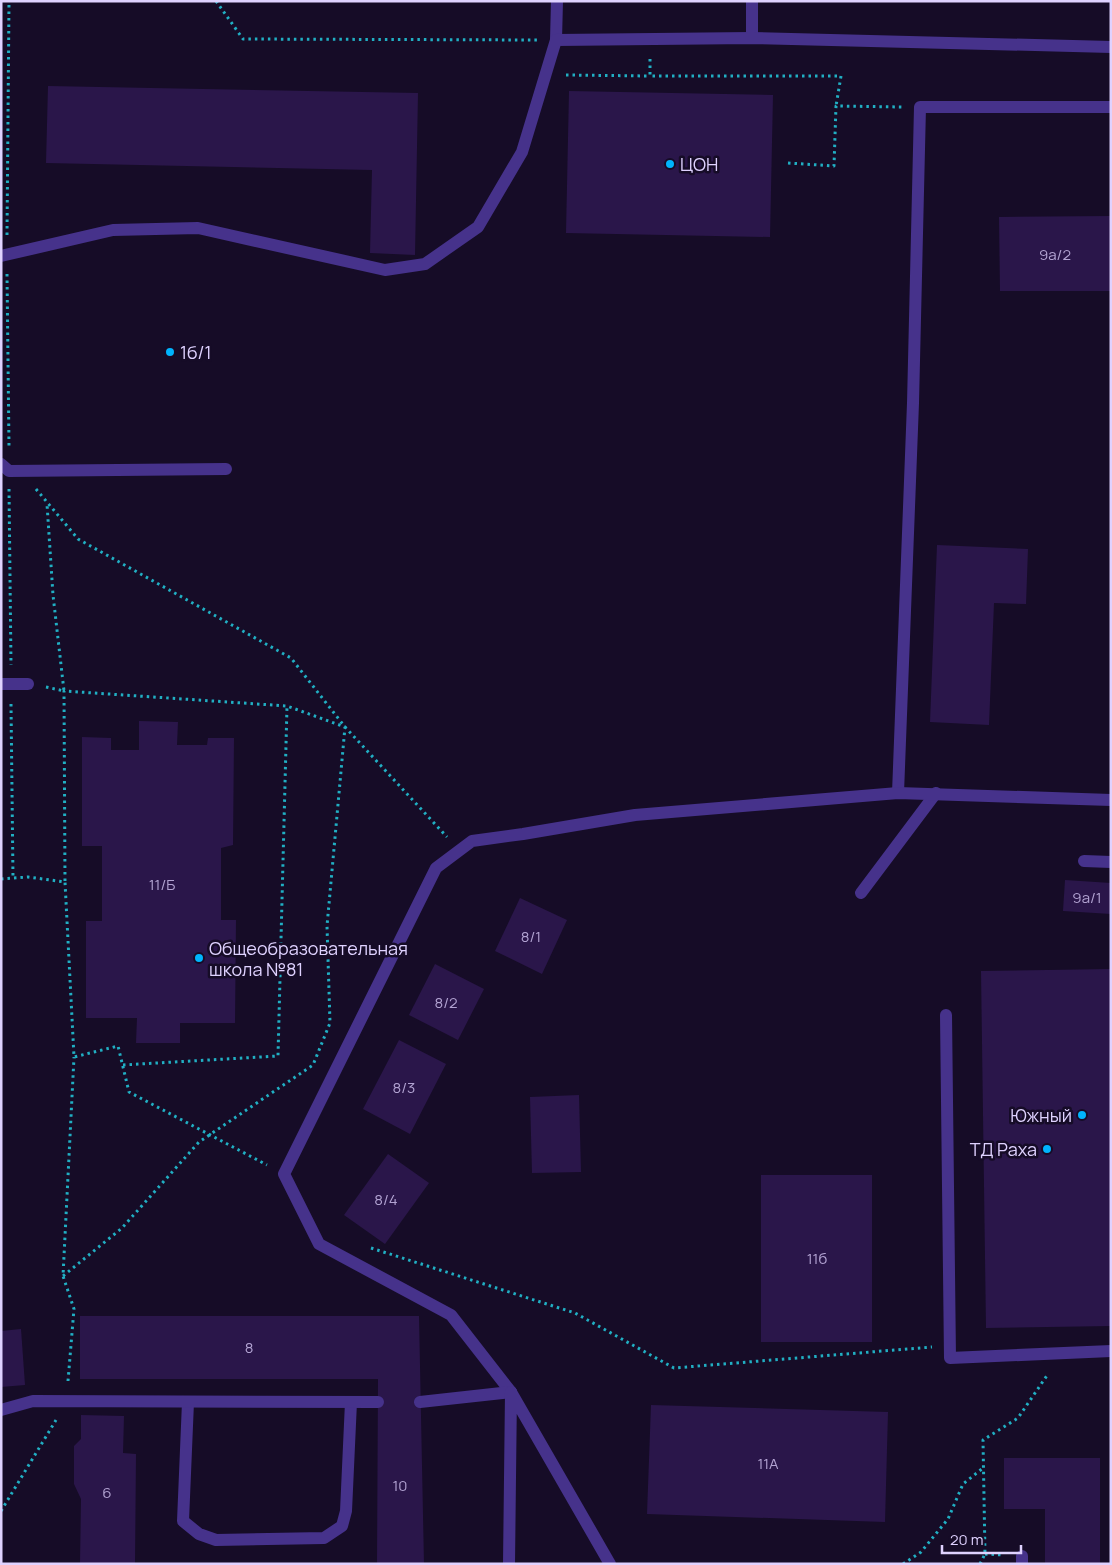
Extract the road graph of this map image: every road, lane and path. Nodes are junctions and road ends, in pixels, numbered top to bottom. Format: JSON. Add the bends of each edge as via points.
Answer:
{"nodes":[{"id":1,"x":9,"y":1,"type":"edge"},
{"id":2,"x":216,"y":1,"type":"edge"},
{"id":3,"x":557,"y":1,"type":"edge"},
{"id":4,"x":752,"y":1,"type":"edge"},
{"id":5,"x":650,"y":38,"type":"junction"},
{"id":6,"x":752,"y":38,"type":"junction"},
{"id":7,"x":556,"y":40,"type":"junction"},
{"id":8,"x":1111,"y":47,"type":"edge"},
{"id":9,"x":545,"y":74,"type":"junction"},
{"id":10,"x":650,"y":76,"type":"junction"},
{"id":11,"x":836,"y":106,"type":"junction"},
{"id":12,"x":920,"y":107,"type":"junction"},
{"id":13,"x":1111,"y":107,"type":"edge"},
{"id":14,"x":788,"y":163,"type":"dead end"},
{"id":15,"x":4,"y":255,"type":"edge"},
{"id":16,"x":5,"y":468,"type":"edge"},
{"id":17,"x":226,"y":469,"type":"dead end"},
{"id":18,"x":33,"y":486,"type":"dead end"},
{"id":19,"x":47,"y":503,"type":"junction"},
{"id":20,"x":6,"y":684,"type":"edge"},
{"id":21,"x":28,"y":684,"type":"dead end"},
{"id":22,"x":64,"y":691,"type":"junction"},
{"id":23,"x":287,"y":706,"type":"junction"},
{"id":24,"x":345,"y":727,"type":"junction"},
{"id":25,"x":898,"y":793,"type":"junction"},
{"id":26,"x":936,"y":793,"type":"junction"},
{"id":27,"x":1111,"y":800,"type":"edge"},
{"id":28,"x":436,"y":825,"type":"dead end"},
{"id":29,"x":1084,"y":861,"type":"dead end"},
{"id":30,"x":1111,"y":862,"type":"edge"},
{"id":31,"x":12,"y":878,"type":"junction"},
{"id":32,"x":1,"y":879,"type":"edge"},
{"id":33,"x":65,"y":882,"type":"junction"},
{"id":34,"x":861,"y":893,"type":"dead end"},
{"id":35,"x":946,"y":1015,"type":"dead end"},
{"id":36,"x":74,"y":1057,"type":"junction"},
{"id":37,"x":123,"y":1065,"type":"junction"},
{"id":38,"x":210,"y":1135,"type":"junction"},
{"id":39,"x":268,"y":1166,"type":"dead end"},
{"id":40,"x":368,"y":1247,"type":"dead end"},
{"id":41,"x":63,"y":1276,"type":"junction"},
{"id":42,"x":950,"y":1345,"type":"junction"},
{"id":43,"x":1111,"y":1351,"type":"edge"},
{"id":44,"x":1063,"y":1353,"type":"junction"},
{"id":45,"x":511,"y":1392,"type":"junction"},
{"id":46,"x":67,"y":1401,"type":"junction"},
{"id":47,"x":188,"y":1402,"type":"junction"},
{"id":48,"x":351,"y":1402,"type":"junction"},
{"id":49,"x":378,"y":1402,"type":"dead end"},
{"id":50,"x":420,"y":1402,"type":"dead end"},
{"id":51,"x":1,"y":1410,"type":"edge"},
{"id":52,"x":983,"y":1468,"type":"junction"},
{"id":53,"x":1,"y":1511,"type":"edge"},
{"id":54,"x":510,"y":1564,"type":"edge"},
{"id":55,"x":610,"y":1564,"type":"edge"},
{"id":56,"x":903,"y":1564,"type":"edge"},
{"id":57,"x":980,"y":1564,"type":"edge"}],
"edges":[{"from":1,"to":15,"type":"path"},
{"from":2,"to":7,"type":"path","via":[[243,39]]},
{"from":3,"to":7,"type":"lane"},
{"from":4,"to":6,"type":"lane"},
{"from":5,"to":6,"type":"lane"},
{"from":5,"to":7,"type":"lane"},
{"from":5,"to":10,"type":"path"},
{"from":6,"to":8,"type":"lane"},
{"from":7,"to":9,"type":"lane"},
{"from":9,"to":10,"type":"path"},
{"from":9,"to":15,"type":"lane","via":[[522,152],[478,227],[425,264],[385,270],[198,228],[113,230]]},
{"from":10,"to":11,"type":"path","via":[[841,76]]},
{"from":11,"to":12,"type":"path"},
{"from":11,"to":14,"type":"path","via":[[834,166]]},
{"from":12,"to":13,"type":"lane"},
{"from":12,"to":25,"type":"lane"},
{"from":15,"to":16,"type":"path"},
{"from":16,"to":17,"type":"lane"},
{"from":16,"to":20,"type":"path"},
{"from":18,"to":19,"type":"path"},
{"from":19,"to":22,"type":"path"},
{"from":19,"to":24,"type":"path","via":[[78,539],[291,658]]},
{"from":20,"to":21,"type":"lane"},
{"from":20,"to":31,"type":"path"},
{"from":22,"to":23,"type":"path"},
{"from":22,"to":33,"type":"path"},
{"from":23,"to":24,"type":"path"},
{"from":23,"to":37,"type":"path","via":[[278,1056]]},
{"from":24,"to":28,"type":"path"},
{"from":24,"to":38,"type":"path","via":[[327,926],[330,1023],[312,1065]]},
{"from":25,"to":26,"type":"lane"},
{"from":25,"to":45,"type":"lane","via":[[635,815],[472,841],[436,868],[284,1174],[319,1244],[451,1315]]},
{"from":26,"to":27,"type":"lane"},
{"from":26,"to":34,"type":"lane"},
{"from":29,"to":30,"type":"lane"},
{"from":31,"to":32,"type":"path"},
{"from":31,"to":33,"type":"path"},
{"from":33,"to":36,"type":"path"},
{"from":35,"to":42,"type":"lane"},
{"from":36,"to":37,"type":"path","via":[[118,1046]]},
{"from":36,"to":41,"type":"path"},
{"from":37,"to":38,"type":"path","via":[[129,1092]]},
{"from":38,"to":39,"type":"path"},
{"from":38,"to":41,"type":"path","via":[[199,1142],[122,1228]]},
{"from":40,"to":42,"type":"path","via":[[575,1313],[674,1368]]},
{"from":41,"to":46,"type":"path","via":[[74,1309]]},
{"from":42,"to":44,"type":"lane","via":[[950,1358]]},
{"from":43,"to":44,"type":"lane"},
{"from":44,"to":52,"type":"path","via":[[1018,1418],[983,1440]]},
{"from":45,"to":50,"type":"lane"},
{"from":45,"to":54,"type":"lane"},
{"from":45,"to":55,"type":"lane"},
{"from":46,"to":47,"type":"lane"},
{"from":46,"to":51,"type":"lane","via":[[32,1401]]},
{"from":46,"to":53,"type":"path"},
{"from":47,"to":48,"type":"lane"},
{"from":47,"to":48,"type":"lane","via":[[183,1521],[199,1534],[216,1540],[324,1538],[342,1526],[346,1511]]},
{"from":48,"to":49,"type":"lane"},
{"from":52,"to":56,"type":"path","via":[[963,1484],[948,1519],[920,1552]]},
{"from":52,"to":57,"type":"path","via":[[985,1554]]}]}
